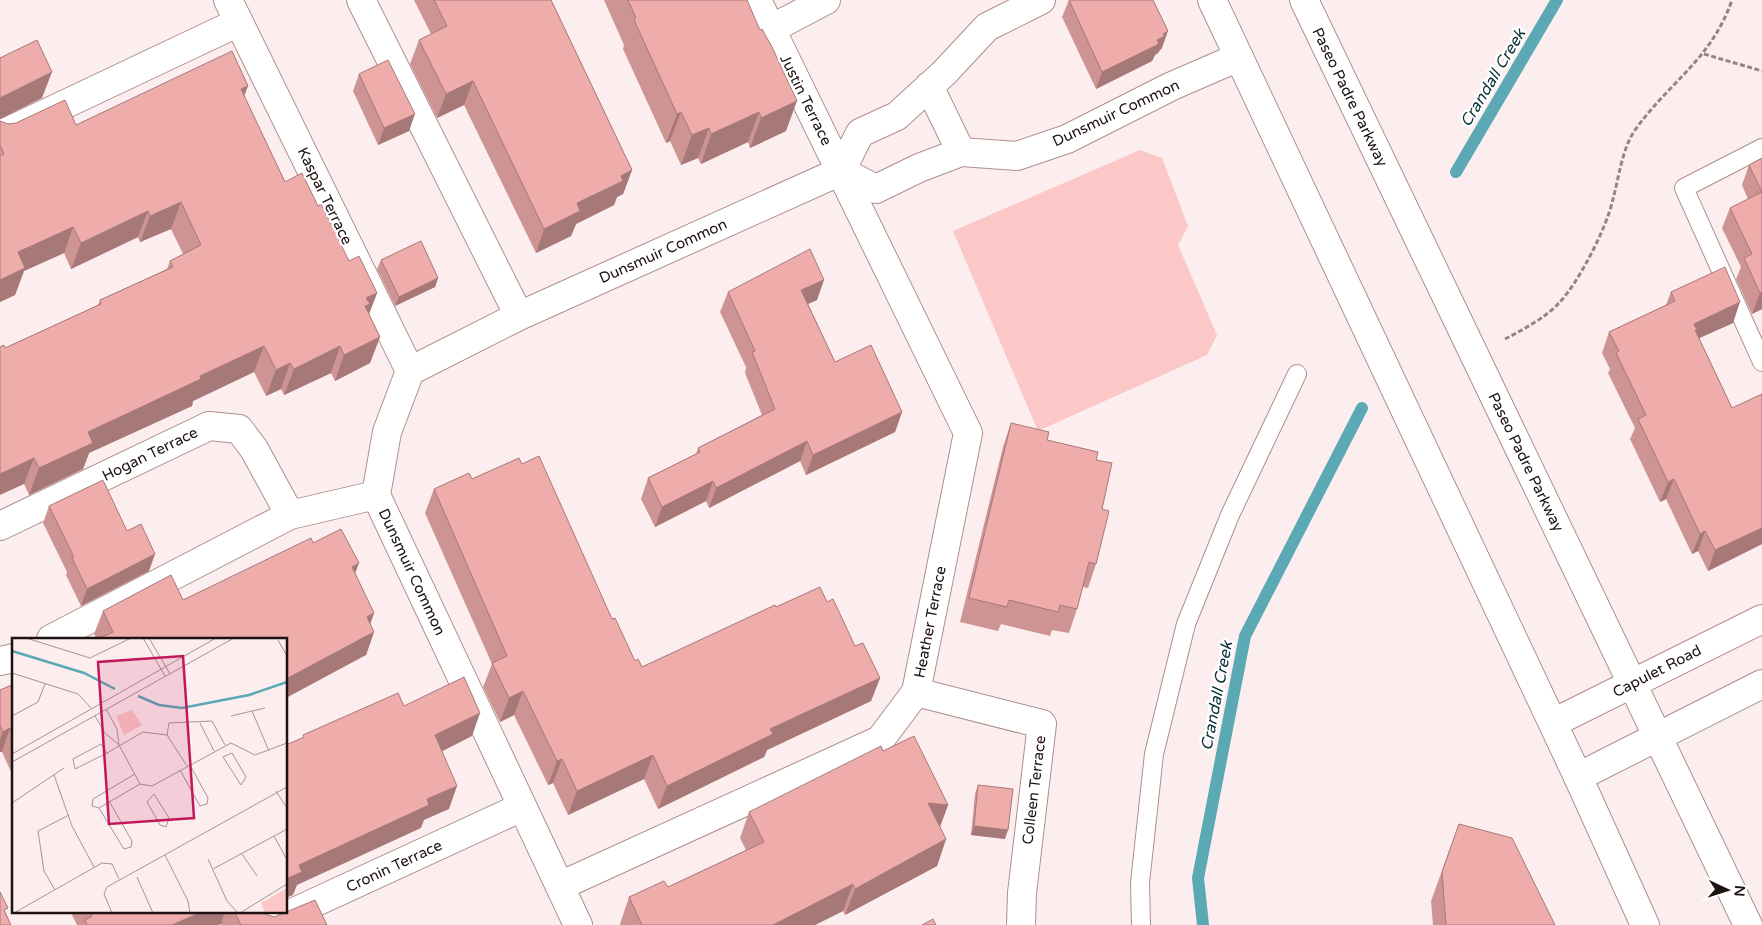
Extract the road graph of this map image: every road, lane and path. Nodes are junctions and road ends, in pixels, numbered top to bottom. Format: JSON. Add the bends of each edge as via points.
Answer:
{"nodes":[{"id":1,"x":360,"y":0,"type":"edge"},
{"id":2,"x":757,"y":0,"type":"edge"},
{"id":3,"x":826,"y":0,"type":"edge"},
{"id":4,"x":1041,"y":0,"type":"edge"},
{"id":5,"x":1212,"y":0,"type":"edge"},
{"id":6,"x":1304,"y":0,"type":"edge"},
{"id":7,"x":1732,"y":0,"type":"edge"},
{"id":8,"x":234,"y":11,"type":"edge"},
{"id":9,"x":770,"y":29,"type":"junction"},
{"id":10,"x":1704,"y":54,"type":"junction"},
{"id":11,"x":1239,"y":58,"type":"junction"},
{"id":12,"x":1762,"y":71,"type":"edge"},
{"id":13,"x":929,"y":86,"type":"junction"},
{"id":14,"x":0,"y":135,"type":"edge"},
{"id":15,"x":1762,"y":148,"type":"edge"},
{"id":16,"x":961,"y":152,"type":"junction"},
{"id":17,"x":841,"y":171,"type":"junction"},
{"id":18,"x":519,"y":316,"type":"junction"},
{"id":19,"x":1474,"y":354,"type":"junction"},
{"id":20,"x":1762,"y":362,"type":"edge"},
{"id":21,"x":410,"y":371,"type":"junction"},
{"id":22,"x":1297,"y":374,"type":"dead end"},
{"id":23,"x":376,"y":495,"type":"junction"},
{"id":24,"x":290,"y":515,"type":"junction"},
{"id":25,"x":0,"y":526,"type":"edge"},
{"id":26,"x":1762,"y":619,"type":"edge"},
{"id":27,"x":53,"y":638,"type":"edge"},
{"id":28,"x":1633,"y":684,"type":"junction"},
{"id":29,"x":1762,"y":684,"type":"edge"},
{"id":30,"x":916,"y":692,"type":"junction"},
{"id":31,"x":1553,"y":723,"type":"junction"},
{"id":32,"x":1657,"y":736,"type":"junction"},
{"id":33,"x":1578,"y":777,"type":"junction"},
{"id":34,"x":522,"y":807,"type":"junction"},
{"id":35,"x":560,"y":886,"type":"junction"},
{"id":36,"x":574,"y":924,"type":"edge"},
{"id":37,"x":266,"y":925,"type":"edge"},
{"id":38,"x":1022,"y":925,"type":"edge"},
{"id":39,"x":1141,"y":925,"type":"edge"},
{"id":40,"x":1645,"y":925,"type":"edge"},
{"id":41,"x":1748,"y":925,"type":"edge"}],
"edges":[{"from":1,"to":18,"type":"street"},
{"from":2,"to":9,"type":"street","name":"Justin Terrace"},
{"from":3,"to":9,"type":"street"},
{"from":4,"to":13,"type":"street","via":[[987,27]]},
{"from":5,"to":11,"type":"street"},
{"from":6,"to":19,"type":"street","name":"Paseo Padre Parkway"},
{"from":7,"to":10,"type":"path","via":[[1720,30]]},
{"from":8,"to":14,"type":"street","name":"Kaspar Terrace"},
{"from":8,"to":21,"type":"street","name":"Kaspar Terrace"},
{"from":9,"to":17,"type":"street","name":"Justin Terrace"},
{"from":10,"to":12,"type":"path"},
{"from":10,"to":19,"type":"path","via":[[1634,132],[1599,236],[1580,274],[1560,303],[1522,331]]},
{"from":11,"to":16,"type":"street","name":"Dunsmuir Common","via":[[1172,86],[1067,139],[1017,156]]},
{"from":11,"to":31,"type":"street"},
{"from":13,"to":16,"type":"street"},
{"from":13,"to":17,"type":"street","via":[[897,116],[860,133]]},
{"from":15,"to":20,"type":"lane","via":[[1684,188]]},
{"from":16,"to":17,"type":"street","name":"Dunsmuir Common","via":[[876,189]]},
{"from":17,"to":18,"type":"street","name":"Dunsmuir Common"},
{"from":17,"to":30,"type":"street","name":"Heather Terrace","via":[[968,432]]},
{"from":18,"to":21,"type":"street","name":"Dunsmuir Common"},
{"from":19,"to":28,"type":"street","name":"Paseo Padre Parkway"},
{"from":21,"to":23,"type":"street","name":"Dunsmuir Common","via":[[387,432]]},
{"from":22,"to":39,"type":"lane","via":[[1230,515],[1186,624],[1154,754],[1140,883]]},
{"from":23,"to":24,"type":"street"},
{"from":23,"to":34,"type":"street","name":"Dunsmuir Common"},
{"from":24,"to":25,"type":"street","name":"Hogan Terrace","via":[[254,449],[239,429],[208,426]]},
{"from":24,"to":27,"type":"street"},
{"from":26,"to":28,"type":"street","name":"Capulet Road"},
{"from":28,"to":31,"type":"street","name":"Capulet Road"},
{"from":28,"to":32,"type":"street","name":"Paseo Padre Parkway"},
{"from":29,"to":32,"type":"street"},
{"from":30,"to":35,"type":"street","name":"Heather Terrace","via":[[880,740]]},
{"from":30,"to":38,"type":"street","name":"Colleen Terrace","via":[[1042,724],[1022,893]]},
{"from":31,"to":33,"type":"street"},
{"from":32,"to":33,"type":"street"},
{"from":32,"to":41,"type":"street","name":"Paseo Padre Parkway"},
{"from":33,"to":40,"type":"street"},
{"from":34,"to":35,"type":"street","name":"Dunsmuir Common"},
{"from":34,"to":37,"type":"street","name":"Cronin Terrace"},
{"from":35,"to":36,"type":"street","name":"Dunsmuir Common"}]}
